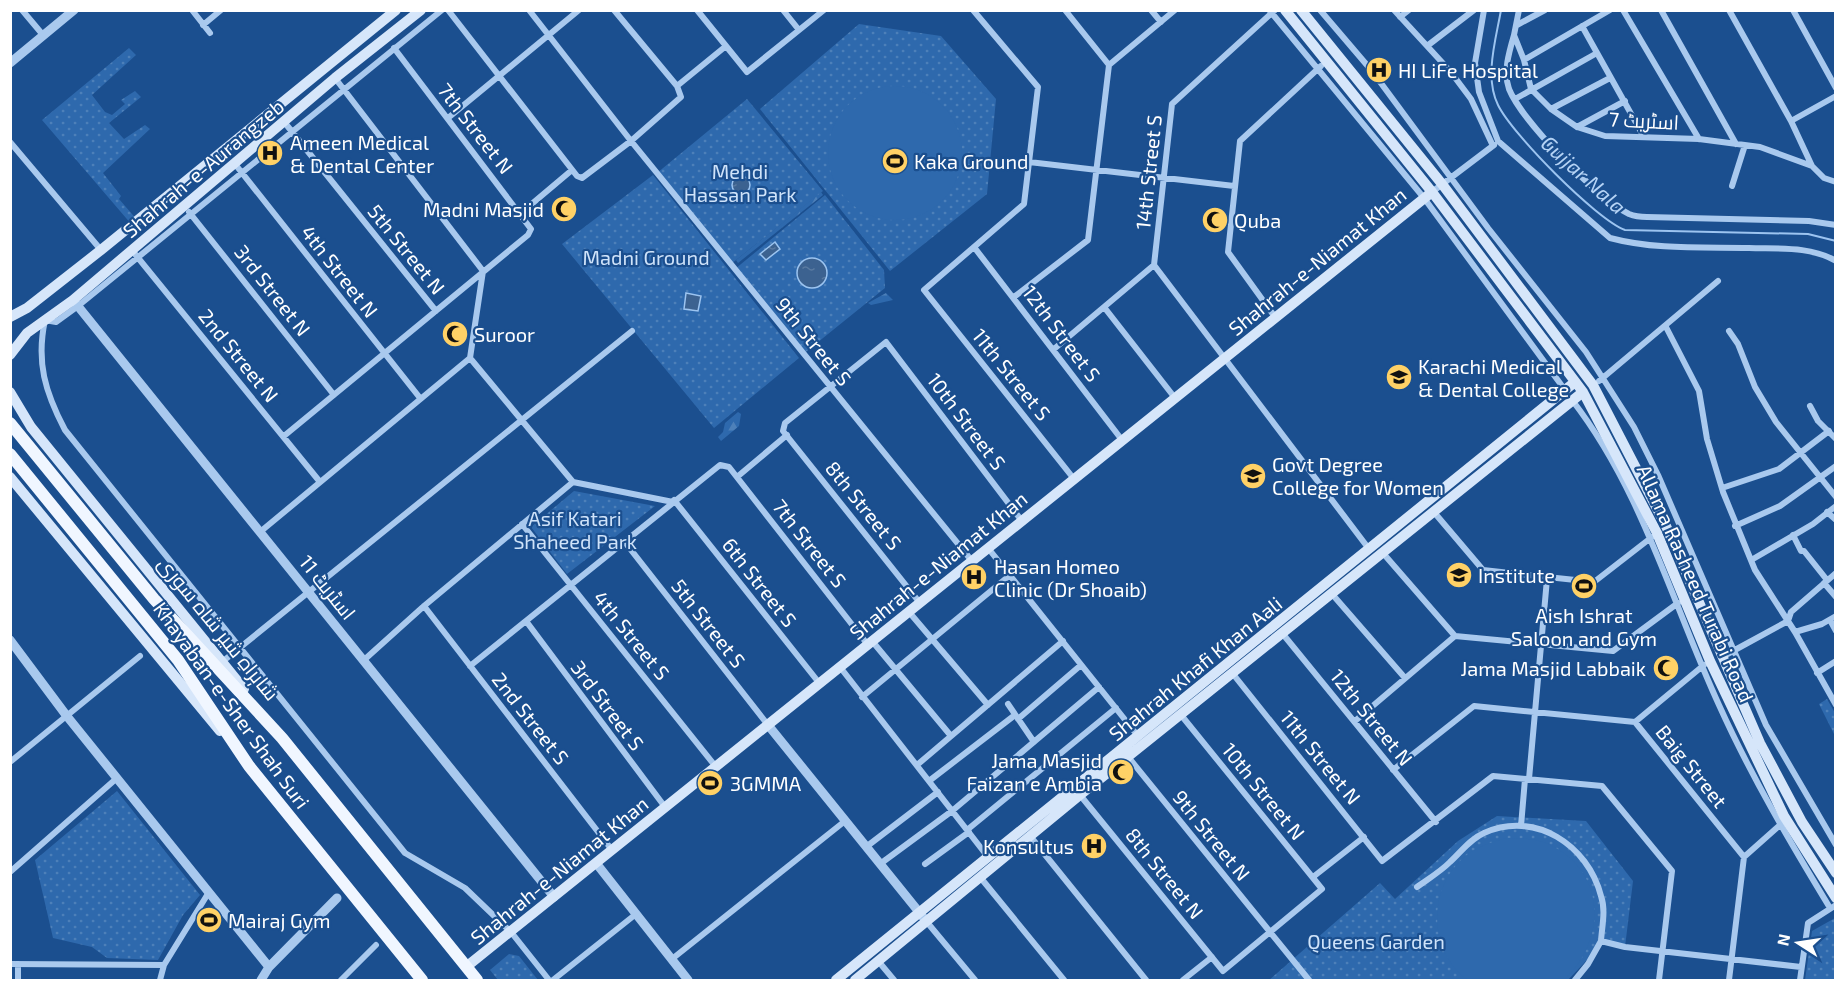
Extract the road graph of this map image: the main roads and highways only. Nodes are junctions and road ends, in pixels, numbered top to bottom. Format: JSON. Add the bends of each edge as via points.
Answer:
{"nodes":[{"id":1,"x":421,"y":10,"type":"edge"},
{"id":2,"x":1285,"y":10,"type":"edge"},
{"id":3,"x":1301,"y":10,"type":"edge"},
{"id":4,"x":389,"y":13,"type":"edge"},
{"id":5,"x":1428,"y":195,"type":"junction"},
{"id":6,"x":12,"y":316,"type":"edge"},
{"id":7,"x":10,"y":355,"type":"edge"},
{"id":8,"x":1579,"y":387,"type":"junction"},
{"id":9,"x":10,"y":393,"type":"edge"},
{"id":10,"x":10,"y":423,"type":"edge"},
{"id":11,"x":10,"y":454,"type":"edge"},
{"id":12,"x":10,"y":477,"type":"edge"},
{"id":13,"x":1330,"y":590,"type":"junction"},
{"id":14,"x":154,"y":599,"type":"joint"},
{"id":15,"x":1712,"y":661,"type":"junction"},
{"id":16,"x":1232,"y":669,"type":"junction"},
{"id":17,"x":282,"y":738,"type":"junction"},
{"id":18,"x":1138,"y":742,"type":"junction"},
{"id":19,"x":249,"y":765,"type":"junction"},
{"id":20,"x":1836,"y":873,"type":"edge"},
{"id":21,"x":1836,"y":898,"type":"edge"},
{"id":22,"x":923,"y":918,"type":"junction"},
{"id":23,"x":466,"y":967,"type":"junction"},
{"id":24,"x":422,"y":981,"type":"edge"},
{"id":25,"x":477,"y":981,"type":"edge"},
{"id":26,"x":836,"y":981,"type":"edge"},
{"id":27,"x":855,"y":981,"type":"edge"}],
"edges":[{"from":1,"to":7,"type":"main road","name":"Shahrah-e-Aurangzeb","via":[[335,78],[188,210],[76,303],[27,333]]},
{"from":2,"to":5,"type":"main road","name":"Allama Rasheed Turabi Road","via":[[1328,60]]},
{"from":3,"to":15,"type":"main road","name":"Allama Rasheed Turabi Road","via":[[1597,382],[1666,526]]},
{"from":4,"to":6,"type":"main road","name":"Shahrah-e-Aurangzeb","via":[[101,250]]},
{"from":5,"to":8,"type":"main road","name":"Allama Rasheed Turabi Road"},
{"from":5,"to":23,"type":"main road","name":"Shahrah-e-Niamat Khan"},
{"from":8,"to":13,"type":"main road","name":"Shahrah Khafi Khan Aali","via":[[1572,400]]},
{"from":8,"to":13,"type":"main road","name":"Shahrah Khafi Khan Aali","via":[[1565,390],[1369,549]]},
{"from":8,"to":15,"type":"main road","name":"Allama Rasheed Turabi Road"},
{"from":9,"to":17,"type":"main road","name":"شاہراہِ شیر شاہ سوری","via":[[31,427]]},
{"from":10,"to":14,"type":"main road","name":"Khayaban-e-Sher Shah Suri"},
{"from":11,"to":19,"type":"main road","name":"Khayaban-e-Sher Shah Suri","via":[[178,660]]},
{"from":12,"to":19,"type":"main road"},
{"from":13,"to":16,"type":"main road","name":"Shahrah Khafi Khan Aali"},
{"from":13,"to":16,"type":"main road","name":"Shahrah Khafi Khan Aali","via":[[1282,633]]},
{"from":14,"to":17,"type":"main road","name":"شاہراہِ شیر شاہ سوری"},
{"from":15,"to":20,"type":"main road","name":"Allama Rasheed Turabi Road","via":[[1802,822]]},
{"from":15,"to":21,"type":"main road","name":"Allama Rasheed Turabi Road","via":[[1784,816]]},
{"from":16,"to":18,"type":"main road","name":"Shahrah Khafi Khan Aali"},
{"from":16,"to":18,"type":"main road","name":"Shahrah Khafi Khan Aali","via":[[1181,715]]},
{"from":17,"to":23,"type":"main road","name":"Khayaban-e-Sher Shah Suri"},
{"from":18,"to":22,"type":"main road","name":"Shahrah Khafi Khan Aali","via":[[988,857]]},
{"from":18,"to":22,"type":"main road","name":"Shahrah Khafi Khan Aali","via":[[1129,758]]},
{"from":19,"to":24,"type":"main road","name":"Khayaban-e-Sher Shah Suri"},
{"from":22,"to":26,"type":"main road","name":"Shahrah Khafi Khan Aali"},
{"from":22,"to":27,"type":"main road","name":"Shahrah Khafi Khan Aali"},
{"from":23,"to":25,"type":"main road","name":"Khayaban-e-Sher Shah Suri"}]}
